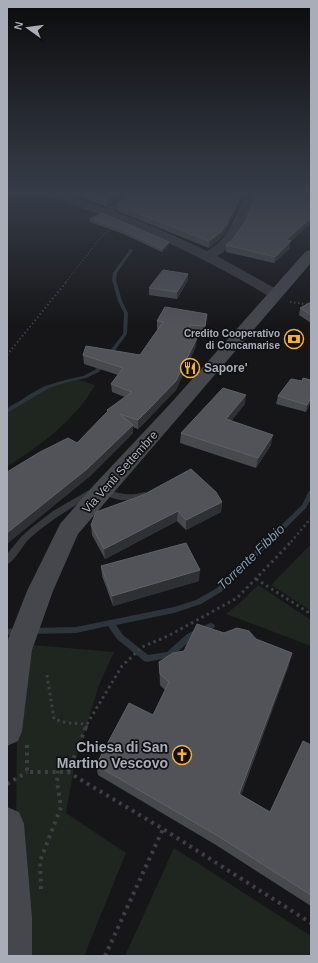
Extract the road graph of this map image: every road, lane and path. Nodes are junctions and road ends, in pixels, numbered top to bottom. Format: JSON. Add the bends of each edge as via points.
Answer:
{"nodes":[{"id":1,"x":100,"y":237,"type":"edge"},
{"id":2,"x":165,"y":237,"type":"edge"},
{"id":3,"x":231,"y":237,"type":"edge"},
{"id":4,"x":207,"y":256,"type":"junction"},
{"id":5,"x":309,"y":258,"type":"edge"},
{"id":6,"x":279,"y":297,"type":"junction"},
{"id":7,"x":311,"y":305,"type":"edge"},
{"id":8,"x":7,"y":355,"type":"edge"},
{"id":9,"x":106,"y":485,"type":"junction"},
{"id":10,"x":150,"y":493,"type":"edge"},
{"id":11,"x":311,"y":518,"type":"edge"},
{"id":12,"x":7,"y":561,"type":"edge"},
{"id":13,"x":256,"y":579,"type":"junction"},
{"id":14,"x":311,"y":614,"type":"edge"},
{"id":15,"x":47,"y":675,"type":"dead end"},
{"id":16,"x":87,"y":724,"type":"junction"},
{"id":17,"x":14,"y":732,"type":"edge"},
{"id":18,"x":27,"y":772,"type":"junction"},
{"id":19,"x":58,"y":772,"type":"junction"},
{"id":20,"x":68,"y":772,"type":"junction"},
{"id":21,"x":7,"y":784,"type":"edge"},
{"id":22,"x":7,"y":824,"type":"edge"},
{"id":23,"x":163,"y":829,"type":"junction"},
{"id":24,"x":41,"y":893,"type":"dead end"},
{"id":25,"x":10,"y":913,"type":"edge"},
{"id":26,"x":311,"y":923,"type":"edge"},
{"id":27,"x":13,"y":956,"type":"edge"},
{"id":28,"x":105,"y":956,"type":"edge"}],
"edges":[{"from":1,"to":8,"type":"path"},
{"from":2,"to":4,"type":"street"},
{"from":3,"to":4,"type":"street","via":[[216,253]]},
{"from":4,"to":6,"type":"street"},
{"from":5,"to":6,"type":"main road","name":"Via Venti Settembre"},
{"from":6,"to":7,"type":"path"},
{"from":6,"to":9,"type":"main road","name":"Via Venti Settembre"},
{"from":9,"to":10,"type":"lane","via":[[120,499]]},
{"from":9,"to":12,"type":"lane","via":[[39,526]]},
{"from":9,"to":17,"type":"main road","name":"Via Venti Settembre","via":[[68,530],[40,591],[18,650]]},
{"from":11,"to":13,"type":"path"},
{"from":13,"to":14,"type":"path"},
{"from":13,"to":16,"type":"path","via":[[237,598],[168,636],[142,647],[122,666]]},
{"from":15,"to":16,"type":"path","via":[[54,719],[67,723]]},
{"from":16,"to":20,"type":"path"},
{"from":17,"to":18,"type":"path"},
{"from":18,"to":19,"type":"path"},
{"from":18,"to":21,"type":"path"},
{"from":19,"to":20,"type":"path"},
{"from":19,"to":24,"type":"path","via":[[61,807],[40,862]]},
{"from":20,"to":23,"type":"path"},
{"from":22,"to":25,"type":"main road"},
{"from":23,"to":26,"type":"path"},
{"from":23,"to":28,"type":"path"},
{"from":25,"to":27,"type":"main road"}]}
